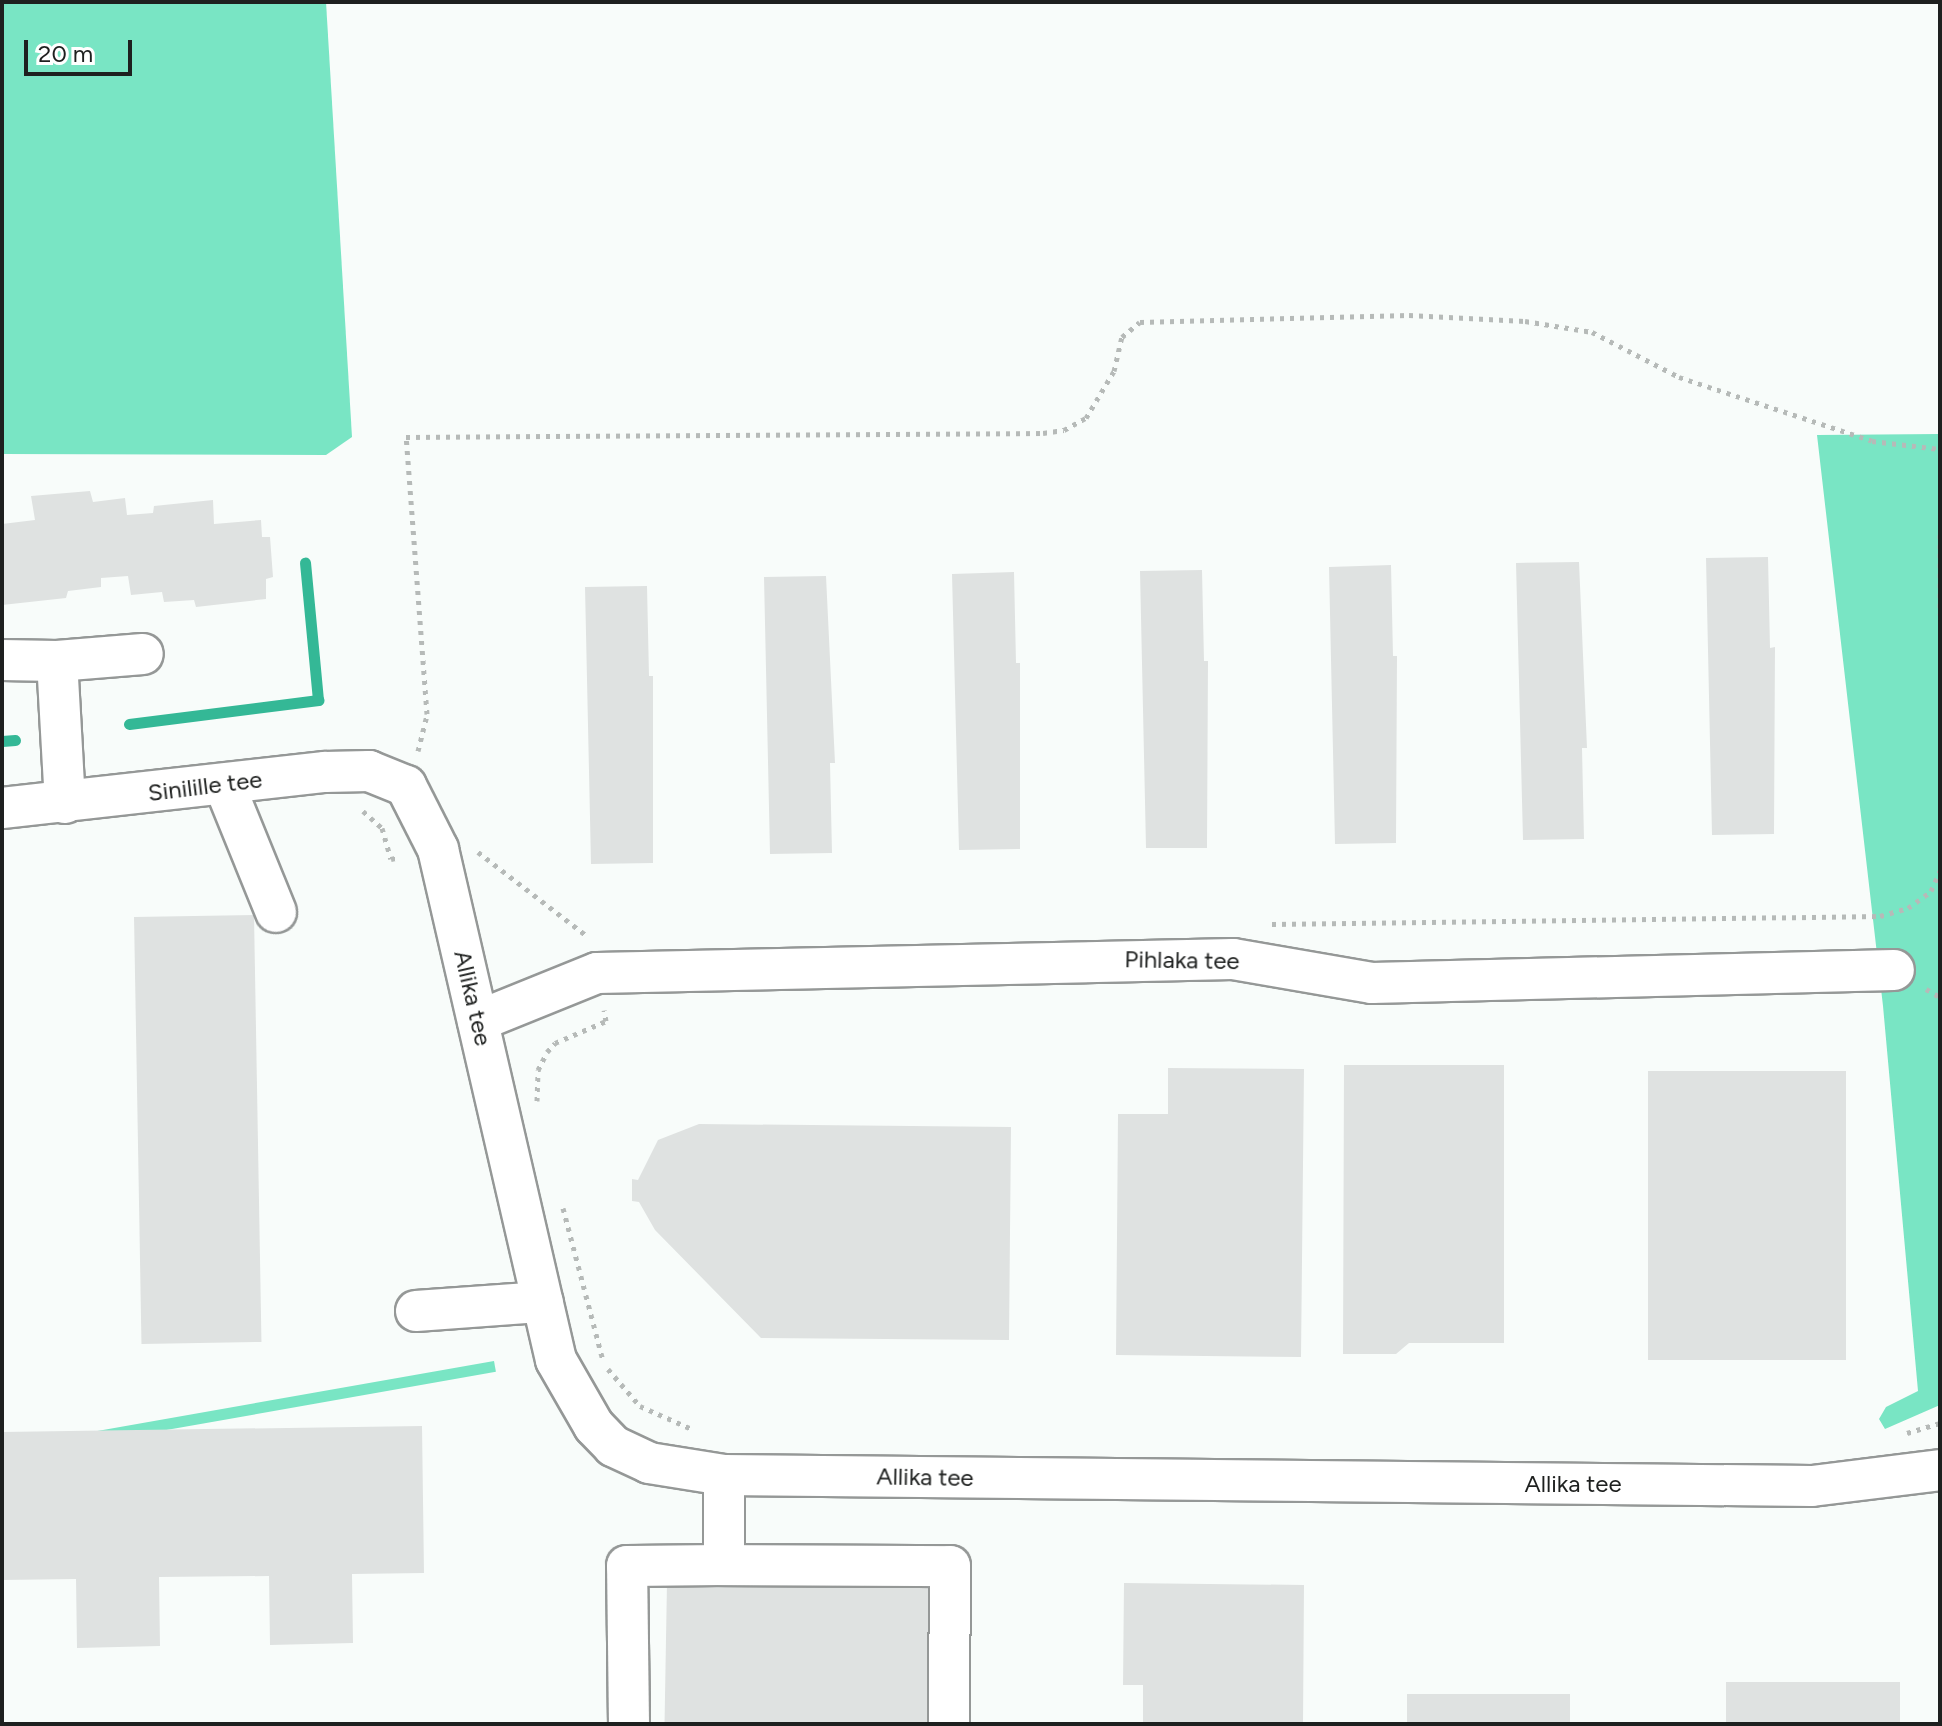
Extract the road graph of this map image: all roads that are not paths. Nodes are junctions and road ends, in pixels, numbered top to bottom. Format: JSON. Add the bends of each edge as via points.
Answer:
{"nodes":[{"id":1,"x":143,"y":654,"type":"dead end"},
{"id":2,"x":2,"y":660,"type":"edge"},
{"id":3,"x":57,"y":661,"type":"junction"},
{"id":4,"x":224,"y":784,"type":"junction"},
{"id":5,"x":406,"y":786,"type":"joint"},
{"id":6,"x":65,"y":803,"type":"junction"},
{"id":7,"x":2,"y":808,"type":"edge"},
{"id":8,"x":276,"y":912,"type":"dead end"},
{"id":9,"x":1894,"y":970,"type":"dead end"},
{"id":10,"x":478,"y":1021,"type":"junction"},
{"id":11,"x":543,"y":1302,"type":"junction"},
{"id":12,"x":416,"y":1311,"type":"dead end"},
{"id":13,"x":1940,"y":1470,"type":"edge"},
{"id":14,"x":724,"y":1475,"type":"junction"},
{"id":15,"x":724,"y":1565,"type":"junction"},
{"id":16,"x":629,"y":1724,"type":"edge"},
{"id":17,"x":949,"y":1724,"type":"edge"}],
"edges":[{"from":1,"to":3,"type":"street"},
{"from":2,"to":3,"type":"street"},
{"from":3,"to":6,"type":"street"},
{"from":4,"to":5,"type":"street","name":"Sinilille tee","via":[[369,771]]},
{"from":4,"to":6,"type":"street","name":"Sinilille tee"},
{"from":4,"to":8,"type":"street"},
{"from":5,"to":10,"type":"street","name":"Allika tee","via":[[438,849]]},
{"from":6,"to":7,"type":"street","name":"Sinilille tee"},
{"from":9,"to":10,"type":"street","name":"Pihlaka tee","via":[[1372,983],[1218,959],[597,973]]},
{"from":10,"to":11,"type":"street","name":"Allika tee"},
{"from":11,"to":12,"type":"street"},
{"from":11,"to":14,"type":"street","name":"Allika tee","via":[[556,1360],[594,1426],[613,1446],[649,1463]]},
{"from":13,"to":14,"type":"street","name":"Allika tee","via":[[1812,1486]]},
{"from":14,"to":15,"type":"street"},
{"from":15,"to":16,"type":"street","via":[[627,1566]]},
{"from":15,"to":17,"type":"street","via":[[950,1566]]}]}
